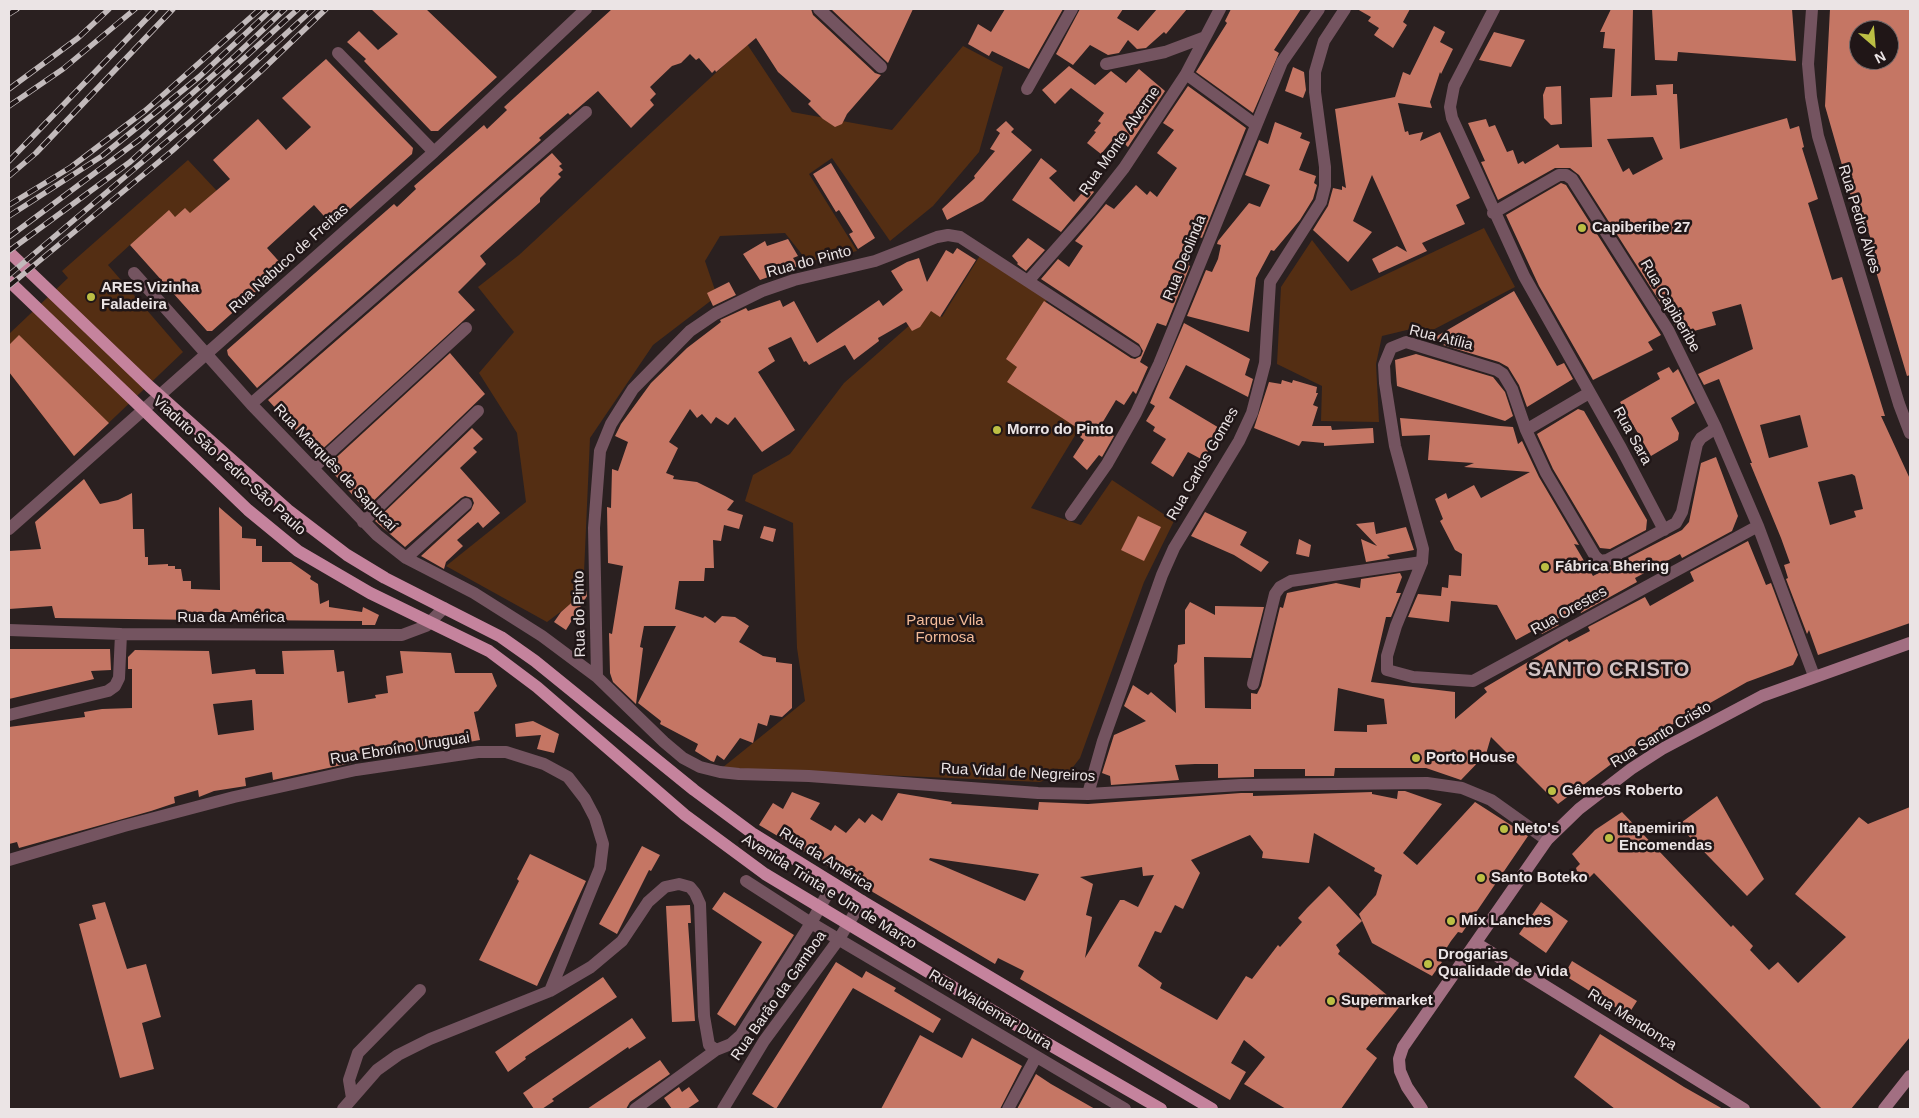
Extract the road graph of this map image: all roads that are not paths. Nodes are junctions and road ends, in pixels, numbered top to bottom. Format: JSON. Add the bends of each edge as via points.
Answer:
{"nodes":[{"id":1,"x":586,"y":9,"type":"edge"},
{"id":2,"x":819,"y":9,"type":"edge"},
{"id":3,"x":1072,"y":9,"type":"edge"},
{"id":4,"x":1220,"y":9,"type":"edge"},
{"id":5,"x":1319,"y":9,"type":"edge"},
{"id":6,"x":1345,"y":9,"type":"edge"},
{"id":7,"x":1494,"y":9,"type":"edge"},
{"id":8,"x":1812,"y":9,"type":"edge"},
{"id":9,"x":1205,"y":37,"type":"junction"},
{"id":10,"x":338,"y":53,"type":"dead end"},
{"id":11,"x":1106,"y":64,"type":"dead end"},
{"id":12,"x":881,"y":67,"type":"dead end"},
{"id":13,"x":1186,"y":74,"type":"junction"},
{"id":14,"x":1027,"y":89,"type":"dead end"},
{"id":15,"x":586,"y":112,"type":"dead end"},
{"id":16,"x":1256,"y":125,"type":"junction"},
{"id":17,"x":434,"y":152,"type":"junction"},
{"id":18,"x":1493,"y":213,"type":"junction"},
{"id":19,"x":9,"y":252,"type":"edge"},
{"id":20,"x":134,"y":273,"type":"dead end"},
{"id":21,"x":9,"y":281,"type":"edge"},
{"id":22,"x":1028,"y":281,"type":"junction"},
{"id":23,"x":466,"y":328,"type":"dead end"},
{"id":24,"x":1135,"y":351,"type":"dead end"},
{"id":25,"x":206,"y":354,"type":"junction"},
{"id":26,"x":1590,"y":392,"type":"junction"},
{"id":27,"x":251,"y":404,"type":"junction"},
{"id":28,"x":478,"y":411,"type":"dead end"},
{"id":29,"x":1716,"y":428,"type":"junction"},
{"id":30,"x":1526,"y":430,"type":"junction"},
{"id":31,"x":1910,"y":433,"type":"edge"},
{"id":32,"x":313,"y":468,"type":"junction"},
{"id":33,"x":466,"y":504,"type":"dead end"},
{"id":34,"x":1071,"y":515,"type":"dead end"},
{"id":35,"x":363,"y":522,"type":"junction"},
{"id":36,"x":1758,"y":526,"type":"junction"},
{"id":37,"x":9,"y":529,"type":"edge"},
{"id":38,"x":1664,"y":530,"type":"junction"},
{"id":39,"x":347,"y":555,"type":"joint"},
{"id":40,"x":406,"y":558,"type":"junction"},
{"id":41,"x":1422,"y":562,"type":"junction"},
{"id":42,"x":444,"y":608,"type":"junction"},
{"id":43,"x":9,"y":630,"type":"edge"},
{"id":44,"x":121,"y":634,"type":"junction"},
{"id":45,"x":1910,"y":643,"type":"edge"},
{"id":46,"x":507,"y":664,"type":"joint"},
{"id":47,"x":1387,"y":670,"type":"joint"},
{"id":48,"x":1814,"y":676,"type":"junction"},
{"id":49,"x":597,"y":677,"type":"junction"},
{"id":50,"x":1254,"y":684,"type":"dead end"},
{"id":51,"x":9,"y":715,"type":"edge"},
{"id":52,"x":1088,"y":794,"type":"junction"},
{"id":53,"x":1547,"y":840,"type":"junction"},
{"id":54,"x":9,"y":860,"type":"edge"},
{"id":55,"x":746,"y":882,"type":"dead end"},
{"id":56,"x":833,"y":884,"type":"junction"},
{"id":57,"x":862,"y":901,"type":"junction"},
{"id":58,"x":811,"y":923,"type":"junction"},
{"id":59,"x":839,"y":939,"type":"junction"},
{"id":60,"x":1476,"y":943,"type":"junction"},
{"id":61,"x":420,"y":990,"type":"dead end"},
{"id":62,"x":550,"y":991,"type":"junction"},
{"id":63,"x":716,"y":1050,"type":"junction"},
{"id":64,"x":1036,"y":1056,"type":"junction"},
{"id":65,"x":1910,"y":1076,"type":"edge"},
{"id":66,"x":352,"y":1098,"type":"junction"},
{"id":67,"x":343,"y":1109,"type":"edge"},
{"id":68,"x":635,"y":1109,"type":"edge"},
{"id":69,"x":723,"y":1109,"type":"edge"},
{"id":70,"x":1008,"y":1109,"type":"edge"},
{"id":71,"x":1125,"y":1109,"type":"edge"},
{"id":72,"x":1161,"y":1109,"type":"edge"},
{"id":73,"x":1212,"y":1109,"type":"edge"},
{"id":74,"x":1422,"y":1109,"type":"edge"},
{"id":75,"x":1744,"y":1109,"type":"edge"},
{"id":76,"x":1884,"y":1109,"type":"edge"}],
"edges":[{"from":1,"to":17,"type":"street","name":"Rua Nabuco de Freitas"},
{"from":2,"to":12,"type":"street"},
{"from":3,"to":14,"type":"street"},
{"from":4,"to":9,"type":"street","name":"Rua Monte Alverne"},
{"from":5,"to":16,"type":"street","name":"Rua Deolinda","via":[[1282,62]]},
{"from":6,"to":52,"type":"street","name":"Rua Carlos Gomes","via":[[1324,41],[1315,72],[1325,186],[1321,202],[1270,282],[1265,364],[1252,413],[1239,441],[1174,548],[1162,575],[1103,741]]},
{"from":7,"to":18,"type":"street","name":"Rua Sara","via":[[1454,86],[1450,107]]},
{"from":8,"to":31,"type":"street","name":"Rua Pedro Alves","via":[[1808,64],[1810,97],[1818,136]]},
{"from":9,"to":11,"type":"street","via":[[1165,52]]},
{"from":9,"to":13,"type":"street","name":"Rua Monte Alverne"},
{"from":10,"to":17,"type":"street"},
{"from":13,"to":16,"type":"street"},
{"from":13,"to":22,"type":"street","name":"Rua Monte Alverne","via":[[1124,168]]},
{"from":15,"to":27,"type":"street"},
{"from":16,"to":34,"type":"street","name":"Rua Deolinda","via":[[1136,413],[1107,464]]},
{"from":17,"to":25,"type":"street","name":"Rua Nabuco de Freitas"},
{"from":18,"to":26,"type":"street","name":"Rua Sara","via":[[1540,306]]},
{"from":18,"to":29,"type":"street","name":"Rua Capiberibe","via":[[1559,175],[1570,176],[1668,330]]},
{"from":19,"to":39,"type":"main road","name":"Viaduto São Pedro-São Paulo","via":[[164,399],[288,510]]},
{"from":20,"to":25,"type":"street","name":"Rua Marquês de Sapucaí"},
{"from":21,"to":46,"type":"main road","name":"Viaduto São Pedro-São Paulo","via":[[248,510],[286,542],[362,588],[466,639]]},
{"from":22,"to":24,"type":"street","name":"Rua do Pinto"},
{"from":22,"to":49,"type":"street","name":"Rua do Pinto","via":[[960,237],[937,236],[875,261],[762,291],[715,314],[690,331],[633,390],[611,424],[600,452],[594,528]]},
{"from":23,"to":32,"type":"street"},
{"from":25,"to":27,"type":"street","name":"Rua Marquês de Sapucaí"},
{"from":25,"to":37,"type":"street","name":"Rua Nabuco de Freitas"},
{"from":26,"to":30,"type":"street"},
{"from":26,"to":38,"type":"street","name":"Rua Sara"},
{"from":27,"to":32,"type":"street","name":"Rua Marquês de Sapucaí"},
{"from":28,"to":35,"type":"street"},
{"from":29,"to":36,"type":"street"},
{"from":29,"to":38,"type":"street","via":[[1698,440],[1681,517]]},
{"from":30,"to":38,"type":"street","name":"Rua Atília","via":[[1546,473],[1597,559],[1607,560]]},
{"from":30,"to":41,"type":"street","name":"Rua Atília","via":[[1510,385],[1497,370],[1406,342],[1391,348],[1384,366],[1385,383],[1395,446],[1421,536]]},
{"from":32,"to":35,"type":"street","name":"Rua Marquês de Sapucaí"},
{"from":33,"to":40,"type":"street"},
{"from":35,"to":40,"type":"street","name":"Rua Marquês de Sapucaí"},
{"from":36,"to":47,"type":"street","name":"Rua Orestes","via":[[1473,681],[1413,677]]},
{"from":36,"to":48,"type":"street"},
{"from":39,"to":42,"type":"main road","name":"Rua da América"},
{"from":40,"to":49,"type":"street","name":"Rua Marquês de Sapucaí","via":[[482,598],[542,636]]},
{"from":41,"to":47,"type":"street","name":"Rua Atília","via":[[1396,626],[1387,656]]},
{"from":41,"to":50,"type":"street","via":[[1291,581],[1280,587],[1275,594]]},
{"from":42,"to":44,"type":"street","name":"Rua da América","via":[[426,626],[402,635]]},
{"from":42,"to":56,"type":"main road","name":"Rua da América","via":[[501,637],[694,790],[752,833]]},
{"from":43,"to":44,"type":"street","name":"Rua da América"},
{"from":44,"to":51,"type":"street","via":[[120,671],[115,686],[98,695]]},
{"from":45,"to":48,"type":"main road","name":"Rua Santo Cristo"},
{"from":46,"to":72,"type":"main road","name":"Avenida Trinta e Um de Março","via":[[538,687],[685,815],[765,874]]},
{"from":48,"to":53,"type":"main road","name":"Rua Santo Cristo","via":[[1762,696],[1662,749],[1579,809]]},
{"from":49,"to":52,"type":"street","name":"Rua Vidal de Negreiros","via":[[683,758],[720,772]]},
{"from":52,"to":53,"type":"street","name":"Rua Vidal de Negreiros","via":[[1241,785],[1427,783],[1462,788],[1491,800]]},
{"from":53,"to":60,"type":"main road","name":"Rua Santo Cristo"},
{"from":54,"to":62,"type":"street","name":"Rua Ebroíno Uruguai","via":[[124,826],[356,770],[478,752],[506,752],[544,764],[568,777],[601,830],[600,868]]},
{"from":55,"to":58,"type":"street","name":"Rua Waldemar Dutra"},
{"from":56,"to":57,"type":"main road","name":"Rua da América"},
{"from":56,"to":58,"type":"street"},
{"from":57,"to":59,"type":"street","name":"Rua Barão da Gamboa"},
{"from":57,"to":73,"type":"main road","name":"Rua da América"},
{"from":58,"to":59,"type":"street","name":"Rua Waldemar Dutra"},
{"from":58,"to":63,"type":"street","via":[[748,1026],[731,1044]]},
{"from":59,"to":64,"type":"street","name":"Rua Waldemar Dutra"},
{"from":59,"to":69,"type":"street","name":"Rua Barão da Gamboa","via":[[764,1041]]},
{"from":60,"to":74,"type":"main road","name":"Rua Santo Cristo","via":[[1400,1053],[1402,1077]]},
{"from":60,"to":75,"type":"main road","name":"Rua Mendonça"},
{"from":61,"to":66,"type":"street","via":[[358,1054],[349,1080]]},
{"from":62,"to":63,"type":"street","via":[[591,967],[622,941],[648,902],[665,886],[680,884],[690,887],[700,904],[706,1031],[709,1046]]},
{"from":62,"to":66,"type":"street","via":[[398,1055],[377,1070]]},
{"from":63,"to":68,"type":"street"},
{"from":64,"to":70,"type":"street"},
{"from":64,"to":71,"type":"street","name":"Rua Waldemar Dutra"},
{"from":65,"to":76,"type":"main road"},
{"from":66,"to":67,"type":"street"}]}
